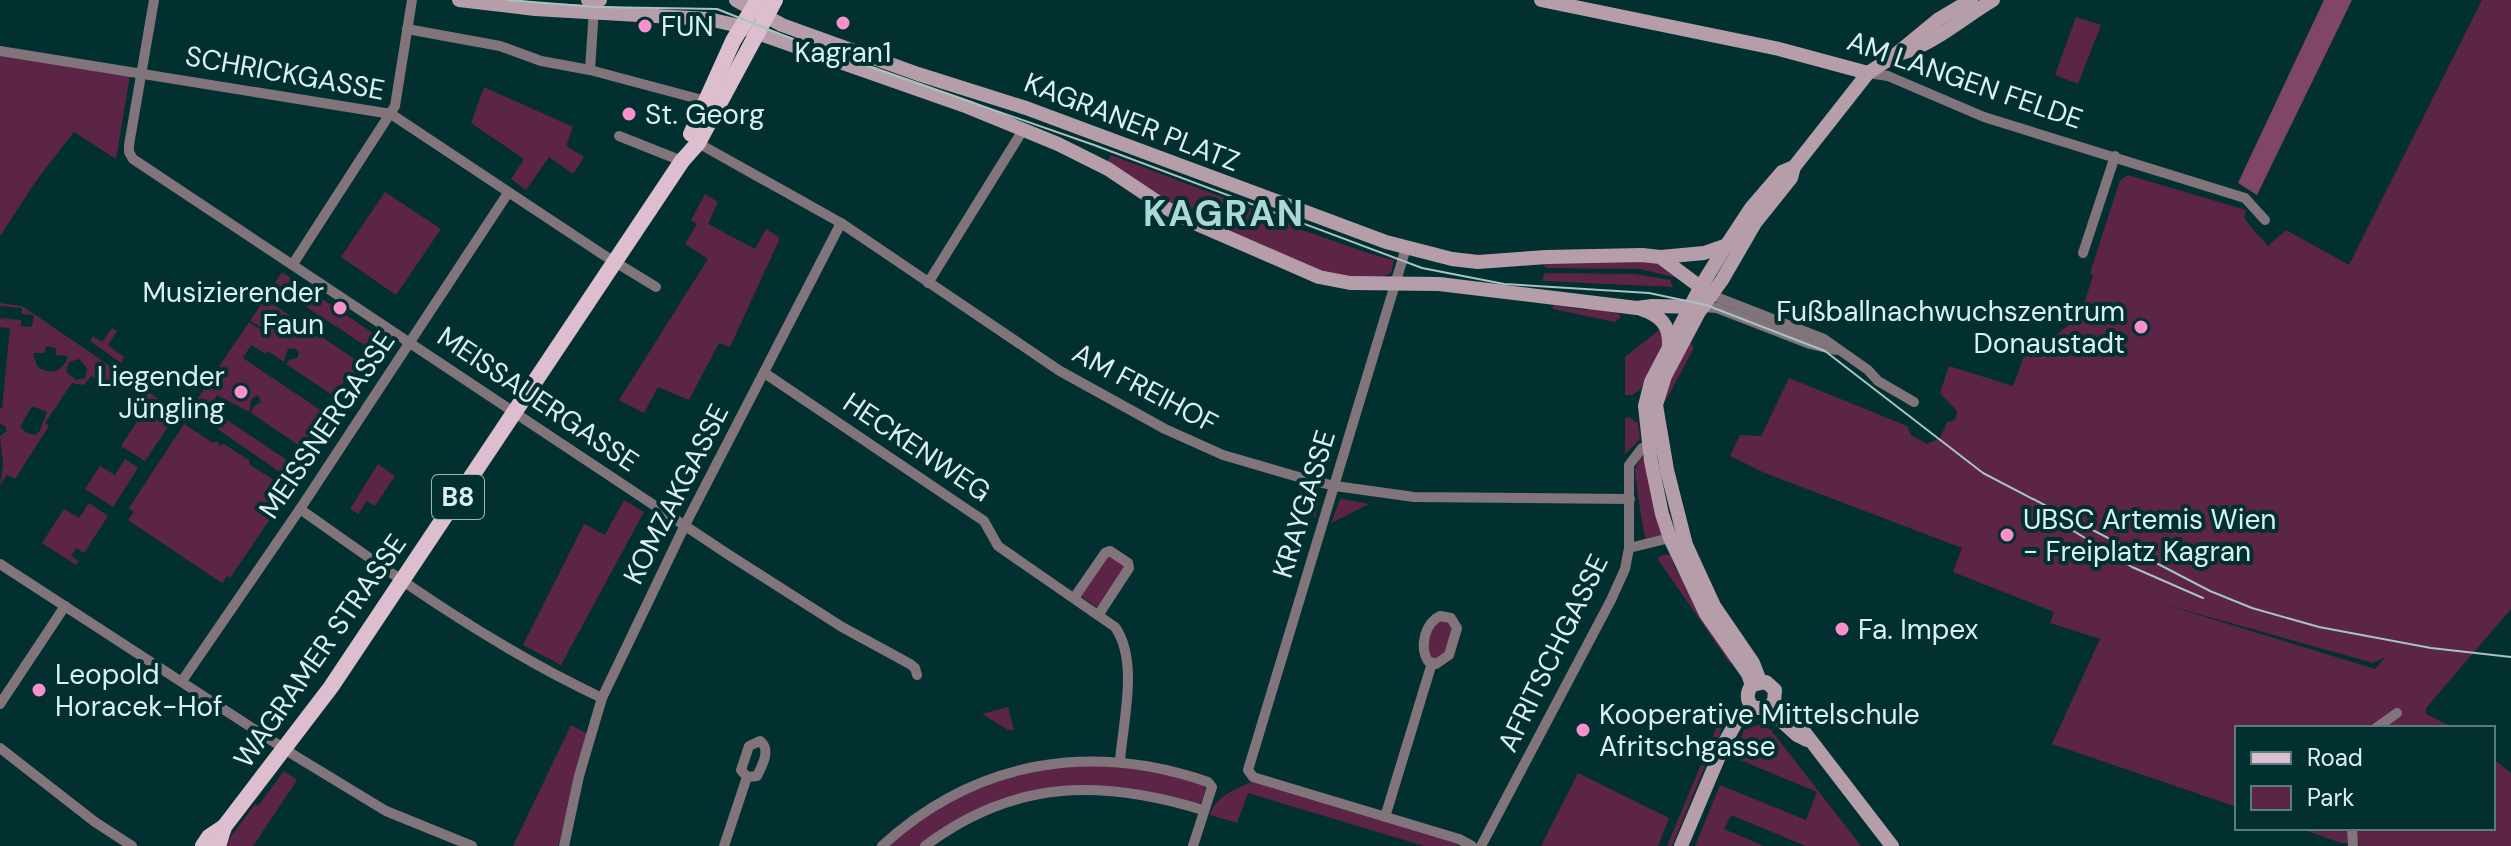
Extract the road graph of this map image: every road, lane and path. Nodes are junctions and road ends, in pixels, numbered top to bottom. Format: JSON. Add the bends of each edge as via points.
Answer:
{"nodes":[{"id":1,"x":154,"y":0,"type":"edge"},
{"id":2,"x":412,"y":0,"type":"edge"},
{"id":3,"x":459,"y":0,"type":"edge"},
{"id":4,"x":736,"y":0,"type":"edge"},
{"id":5,"x":775,"y":0,"type":"edge"},
{"id":6,"x":1541,"y":0,"type":"edge"},
{"id":7,"x":1971,"y":0,"type":"edge"},
{"id":8,"x":1993,"y":0,"type":"edge"},
{"id":9,"x":594,"y":3,"type":"edge"},
{"id":10,"x":759,"y":8,"type":"edge"},
{"id":11,"x":407,"y":29,"type":"junction"},
{"id":12,"x":750,"y":30,"type":"junction"},
{"id":13,"x":0,"y":51,"type":"edge"},
{"id":14,"x":1894,"y":56,"type":"junction"},
{"id":15,"x":590,"y":70,"type":"junction"},
{"id":16,"x":142,"y":73,"type":"junction"},
{"id":17,"x":1868,"y":73,"type":"junction"},
{"id":18,"x":706,"y":101,"type":"junction"},
{"id":19,"x":391,"y":114,"type":"junction"},
{"id":20,"x":1023,"y":130,"type":"junction"},
{"id":21,"x":619,"y":136,"type":"dead end"},
{"id":22,"x":698,"y":143,"type":"junction"},
{"id":23,"x":2115,"y":156,"type":"junction"},
{"id":24,"x":682,"y":161,"type":"junction"},
{"id":25,"x":1794,"y":167,"type":"junction"},
{"id":26,"x":508,"y":193,"type":"junction"},
{"id":27,"x":2265,"y":220,"type":"dead end"},
{"id":28,"x":841,"y":223,"type":"junction"},
{"id":29,"x":1727,"y":245,"type":"junction"},
{"id":30,"x":1406,"y":248,"type":"junction"},
{"id":31,"x":2083,"y":253,"type":"dead end"},
{"id":32,"x":1660,"y":257,"type":"junction"},
{"id":33,"x":615,"y":263,"type":"junction"},
{"id":34,"x":293,"y":264,"type":"junction"},
{"id":35,"x":1396,"y":282,"type":"junction"},
{"id":36,"x":928,"y":283,"type":"junction"},
{"id":37,"x":656,"y":287,"type":"dead end"},
{"id":38,"x":1701,"y":300,"type":"junction"},
{"id":39,"x":1637,"y":308,"type":"junction"},
{"id":40,"x":410,"y":342,"type":"junction"},
{"id":41,"x":1669,"y":348,"type":"junction"},
{"id":42,"x":766,"y":374,"type":"junction"},
{"id":43,"x":1914,"y":402,"type":"dead end"},
{"id":44,"x":513,"y":414,"type":"junction"},
{"id":45,"x":1655,"y":444,"type":"junction"},
{"id":46,"x":1335,"y":486,"type":"junction"},
{"id":47,"x":1630,"y":499,"type":"junction"},
{"id":48,"x":300,"y":509,"type":"junction"},
{"id":49,"x":685,"y":525,"type":"junction"},
{"id":50,"x":1676,"y":536,"type":"junction"},
{"id":51,"x":1629,"y":548,"type":"junction"},
{"id":52,"x":0,"y":564,"type":"edge"},
{"id":53,"x":403,"y":579,"type":"junction"},
{"id":54,"x":1074,"y":598,"type":"junction"},
{"id":55,"x":65,"y":606,"type":"junction"},
{"id":56,"x":1099,"y":614,"type":"junction"},
{"id":57,"x":1432,"y":663,"type":"junction"},
{"id":58,"x":917,"y":675,"type":"dead end"},
{"id":59,"x":182,"y":681,"type":"junction"},
{"id":60,"x":1759,"y":697,"type":"junction"},
{"id":61,"x":602,"y":698,"type":"junction"},
{"id":62,"x":0,"y":704,"type":"edge"},
{"id":63,"x":2397,"y":713,"type":"dead end"},
{"id":64,"x":2379,"y":726,"type":"edge"},
{"id":65,"x":0,"y":748,"type":"edge"},
{"id":66,"x":285,"y":749,"type":"junction"},
{"id":67,"x":1120,"y":761,"type":"junction"},
{"id":68,"x":747,"y":777,"type":"dead end"},
{"id":69,"x":1203,"y":810,"type":"junction"},
{"id":70,"x":1385,"y":817,"type":"junction"},
{"id":71,"x":224,"y":827,"type":"junction"},
{"id":72,"x":132,"y":846,"type":"edge"},
{"id":73,"x":203,"y":846,"type":"edge"},
{"id":74,"x":218,"y":846,"type":"edge"},
{"id":75,"x":472,"y":846,"type":"edge"},
{"id":76,"x":564,"y":846,"type":"edge"},
{"id":77,"x":724,"y":846,"type":"edge"},
{"id":78,"x":882,"y":846,"type":"edge"},
{"id":79,"x":925,"y":846,"type":"edge"},
{"id":80,"x":1193,"y":846,"type":"edge"},
{"id":81,"x":1472,"y":846,"type":"edge"},
{"id":82,"x":1481,"y":846,"type":"edge"},
{"id":83,"x":1681,"y":846,"type":"edge"},
{"id":84,"x":1892,"y":846,"type":"edge"}],
"edges":[{"from":1,"to":16,"type":"street"},
{"from":2,"to":11,"type":"street"},
{"from":3,"to":9,"type":"main road","name":"KAGRANER PLATZ","via":[[524,8]]},
{"from":4,"to":10,"type":"main road","name":"KAGRANER PLATZ"},
{"from":5,"to":10,"type":"main road","name":"WAGRAMER STRASSE","number":"B8"},
{"from":6,"to":17,"type":"main road","name":"AM LANGEN FELDE","via":[[1763,45]]},
{"from":7,"to":14,"type":"main road"},
{"from":8,"to":14,"type":"main road","via":[[1922,48]]},
{"from":9,"to":12,"type":"main road","name":"KAGRANER PLATZ"},
{"from":9,"to":15,"type":"street"},
{"from":10,"to":12,"type":"main road","name":"WAGRAMER STRASSE","number":"B8"},
{"from":10,"to":30,"type":"main road","name":"KAGRANER PLATZ","via":[[782,25]]},
{"from":11,"to":15,"type":"street","via":[[470,39]]},
{"from":11,"to":19,"type":"street"},
{"from":12,"to":18,"type":"main road","name":"WAGRAMER STRASSE","number":"B8"},
{"from":12,"to":20,"type":"main road","name":"KAGRANER PLATZ"},
{"from":12,"to":22,"type":"main road","name":"WAGRAMER STRASSE","number":"B8"},
{"from":13,"to":16,"type":"street","name":"SCHRICKGASSE"},
{"from":14,"to":17,"type":"main road"},
{"from":15,"to":18,"type":"street"},
{"from":16,"to":19,"type":"street","name":"SCHRICKGASSE"},
{"from":16,"to":34,"type":"street","name":"MEISSAUERGASSE","via":[[129,145],[133,159]]},
{"from":17,"to":23,"type":"street","name":"AM LANGEN FELDE","via":[[1888,76],[1984,117]]},
{"from":17,"to":25,"type":"main road"},
{"from":18,"to":24,"type":"main road","name":"WAGRAMER STRASSE","number":"B8"},
{"from":19,"to":26,"type":"street","name":"SCHRICKGASSE"},
{"from":19,"to":34,"type":"street"},
{"from":20,"to":35,"type":"main road","name":"KAGRANER PLATZ","via":[[1094,161],[1197,224],[1302,271],[1340,282]]},
{"from":20,"to":36,"type":"street"},
{"from":21,"to":24,"type":"street"},
{"from":22,"to":24,"type":"main road","name":"WAGRAMER STRASSE","number":"B8"},
{"from":22,"to":28,"type":"street","name":"AM FREIHOF"},
{"from":23,"to":27,"type":"street","name":"AM LANGEN FELDE","via":[[2245,198]]},
{"from":23,"to":31,"type":"street"},
{"from":24,"to":33,"type":"main road","name":"WAGRAMER STRASSE","number":"B8"},
{"from":25,"to":29,"type":"main road","via":[[1782,172],[1751,208]]},
{"from":25,"to":38,"type":"main road"},
{"from":26,"to":33,"type":"street","name":"SCHRICKGASSE"},
{"from":26,"to":40,"type":"street","name":"MEISSNERGASSE"},
{"from":28,"to":36,"type":"street","name":"AM FREIHOF"},
{"from":28,"to":42,"type":"street","name":"KOMZAKGASSE"},
{"from":29,"to":32,"type":"main road","name":"KAGRANER PLATZ"},
{"from":29,"to":38,"type":"main road"},
{"from":30,"to":32,"type":"main road","name":"KAGRANER PLATZ","via":[[1478,262]]},
{"from":30,"to":35,"type":"street","name":"KRAYGASSE"},
{"from":32,"to":38,"type":"main road"},
{"from":33,"to":37,"type":"street"},
{"from":33,"to":44,"type":"main road","name":"WAGRAMER STRASSE","number":"B8"},
{"from":34,"to":40,"type":"street","name":"MEISSAUERGASSE"},
{"from":35,"to":39,"type":"main road","name":"KAGRANER PLATZ"},
{"from":35,"to":46,"type":"street","name":"KRAYGASSE"},
{"from":36,"to":46,"type":"street","name":"AM FREIHOF","via":[[1060,371],[1155,424],[1223,455]]},
{"from":38,"to":39,"type":"main road","name":"KAGRANER PLATZ"},
{"from":38,"to":41,"type":"main road"},
{"from":38,"to":43,"type":"street","via":[[1824,339]]},
{"from":38,"to":45,"type":"main road","via":[[1660,389]]},
{"from":39,"to":41,"type":"main road","via":[[1659,316],[1669,333]]},
{"from":40,"to":44,"type":"street","name":"MEISSAUERGASSE"},
{"from":40,"to":48,"type":"street","name":"MEISSNERGASSE"},
{"from":41,"to":45,"type":"main road","via":[[1647,398],[1645,414]]},
{"from":42,"to":49,"type":"street","name":"KOMZAKGASSE"},
{"from":42,"to":54,"type":"street","name":"HECKENWEG","via":[[984,521],[998,546]]},
{"from":44,"to":49,"type":"street","name":"MEISSAUERGASSE"},
{"from":44,"to":53,"type":"main road","name":"WAGRAMER STRASSE","number":"B8"},
{"from":45,"to":47,"type":"street","name":"AFRITSCHGASSE","via":[[1634,455],[1629,465]]},
{"from":45,"to":50,"type":"main road","via":[[1660,502]]},
{"from":46,"to":47,"type":"street","name":"AM FREIHOF","via":[[1414,497]]},
{"from":46,"to":70,"type":"street","name":"KRAYGASSE","via":[[1248,773]]},
{"from":47,"to":51,"type":"street","name":"AFRITSCHGASSE"},
{"from":48,"to":53,"type":"street"},
{"from":48,"to":59,"type":"street","name":"MEISSNERGASSE"},
{"from":49,"to":58,"type":"street","name":"MEISSAUERGASSE","via":[[816,611],[910,664]]},
{"from":49,"to":61,"type":"street","name":"KOMZAKGASSE"},
{"from":50,"to":51,"type":"street"},
{"from":50,"to":60,"type":"main road","via":[[1753,663]]},
{"from":51,"to":82,"type":"street","name":"AFRITSCHGASSE","via":[[1611,600]]},
{"from":52,"to":55,"type":"street"},
{"from":53,"to":61,"type":"street","via":[[519,656]]},
{"from":53,"to":66,"type":"main road","name":"WAGRAMER STRASSE","number":"B8"},
{"from":54,"to":56,"type":"street","name":"HECKENWEG"},
{"from":54,"to":56,"type":"street","via":[[1110,551],[1129,568]]},
{"from":55,"to":59,"type":"street"},
{"from":55,"to":62,"type":"street"},
{"from":56,"to":67,"type":"street","name":"HECKENWEG","via":[[1117,631],[1127,655]]},
{"from":57,"to":57,"type":"street","via":[[1449,655],[1457,628],[1451,618],[1440,616],[1430,623],[1423,654]]},
{"from":57,"to":70,"type":"street"},
{"from":59,"to":66,"type":"street"},
{"from":60,"to":83,"type":"main road","via":[[1731,713],[1723,731],[1725,742]]},
{"from":60,"to":84,"type":"main road","via":[[1794,717]]},
{"from":61,"to":76,"type":"street","name":"KOMZAKGASSE"},
{"from":63,"to":64,"type":"street"},
{"from":65,"to":72,"type":"street"},
{"from":66,"to":71,"type":"main road","name":"WAGRAMER STRASSE","number":"B8"},
{"from":66,"to":75,"type":"street","via":[[386,811]]},
{"from":67,"to":69,"type":"street","via":[[1208,782],[1212,787]]},
{"from":67,"to":78,"type":"street","via":[[1047,764],[992,778],[945,798]]},
{"from":68,"to":77,"type":"street"},
{"from":69,"to":79,"type":"street","via":[[1137,792],[1060,790],[986,810]]},
{"from":69,"to":80,"type":"street"},
{"from":70,"to":81,"type":"street"},
{"from":71,"to":73,"type":"main road","name":"WAGRAMER STRASSE","number":"B8"},
{"from":71,"to":74,"type":"main road","name":"WAGRAMER STRASSE","number":"B8"}]}
